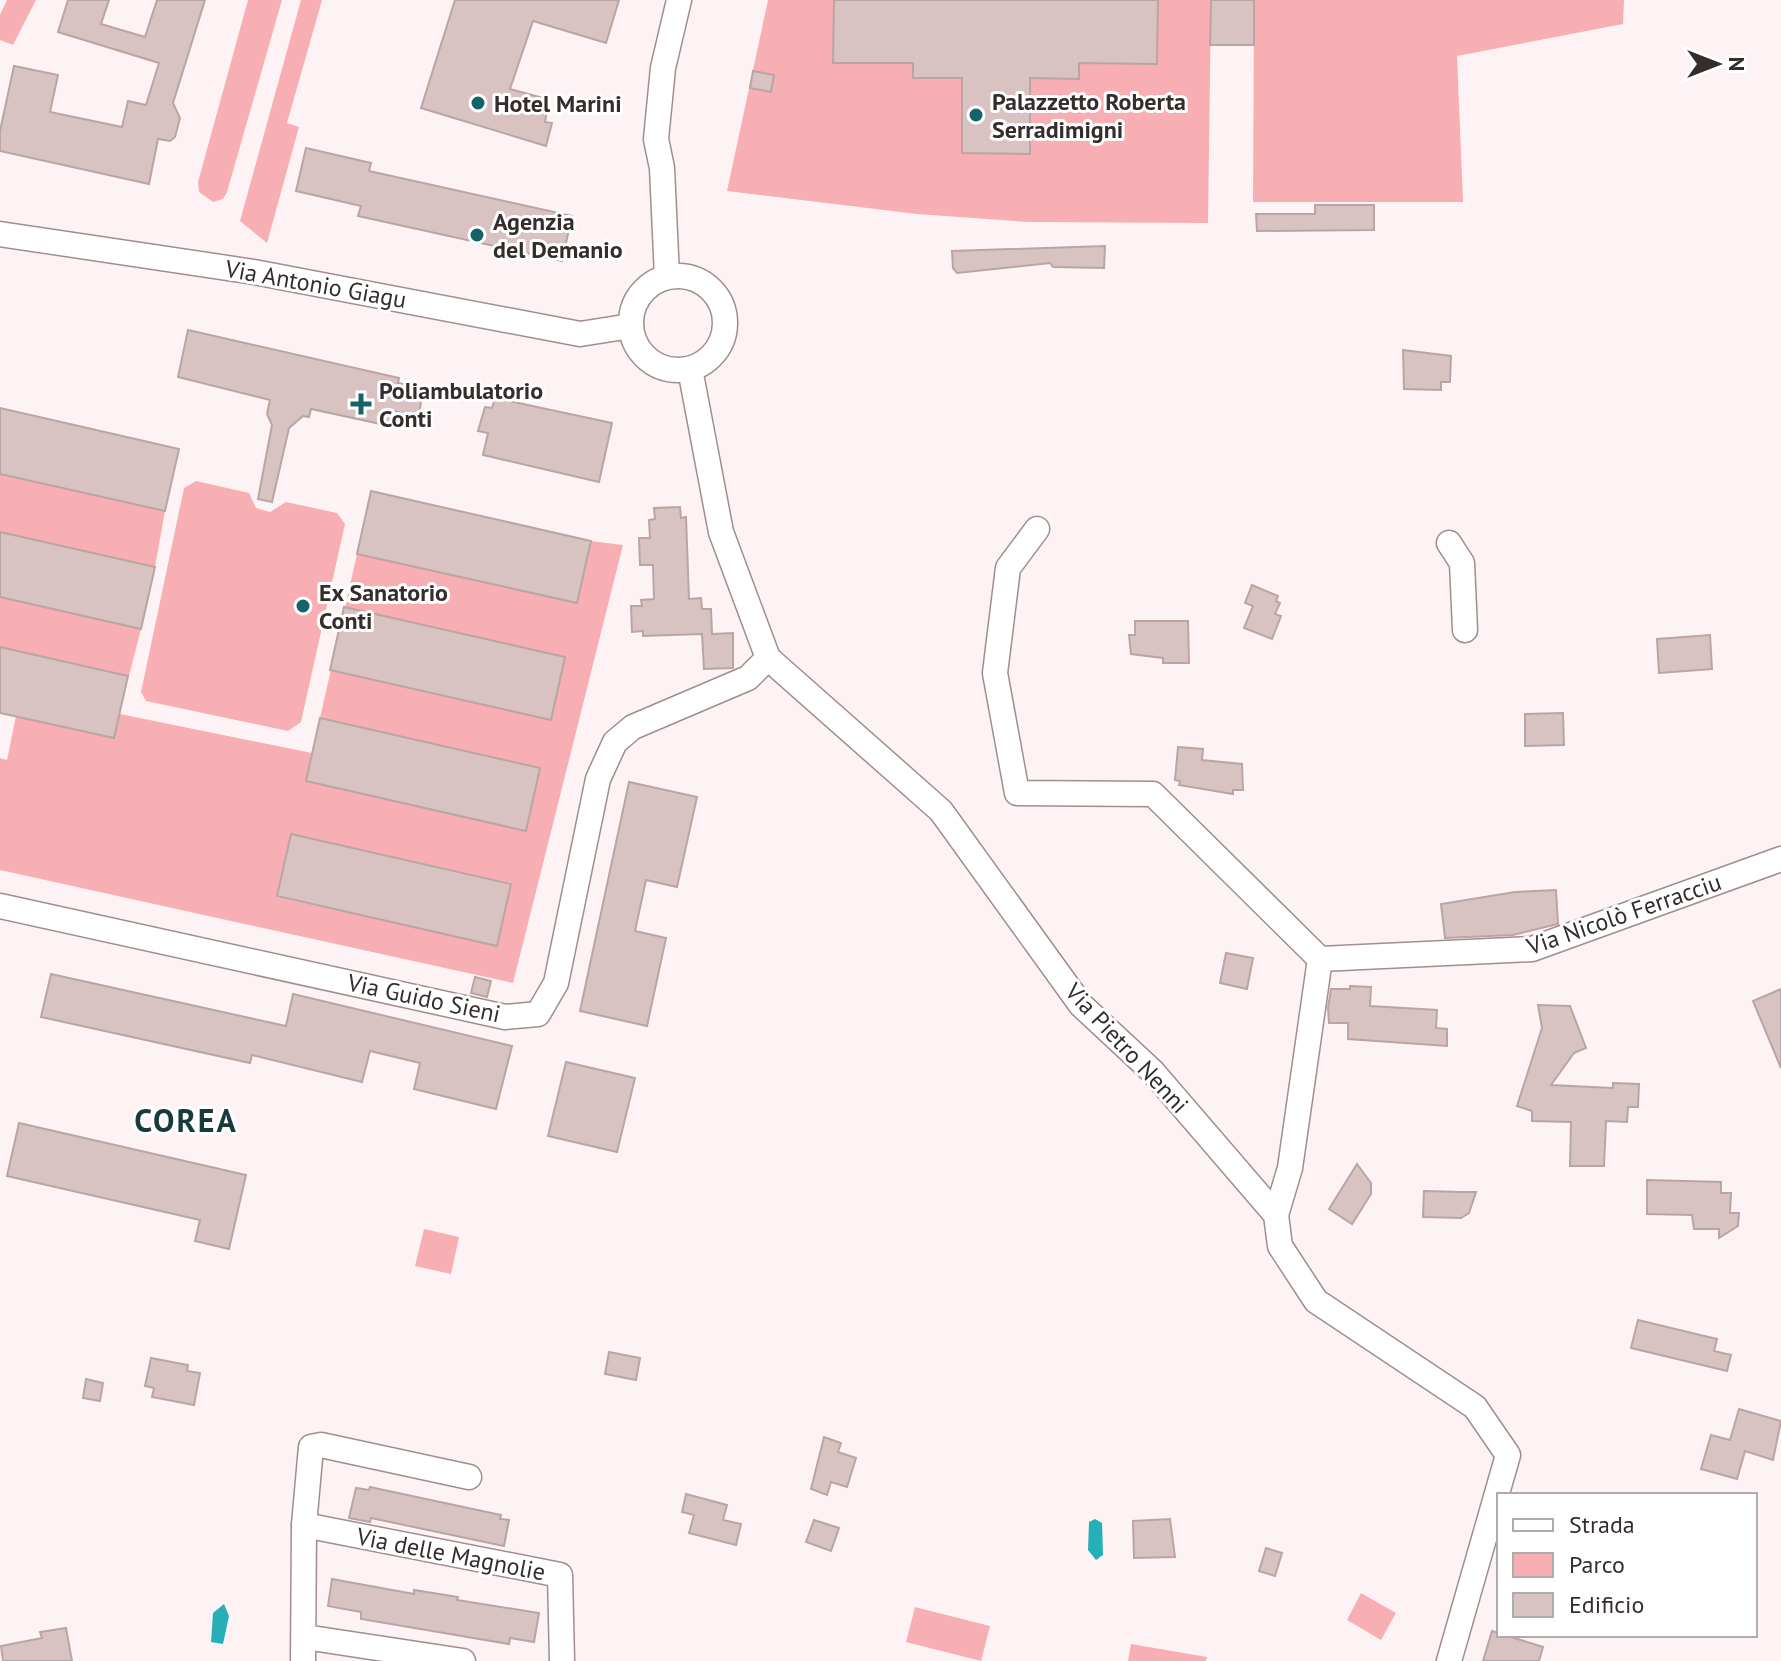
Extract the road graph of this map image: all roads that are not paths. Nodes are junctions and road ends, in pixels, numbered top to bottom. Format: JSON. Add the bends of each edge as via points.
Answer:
{"nodes":[{"id":1,"x":679,"y":0,"type":"edge"},
{"id":2,"x":0,"y":234,"type":"edge"},
{"id":3,"x":667,"y":277,"type":"junction"},
{"id":4,"x":631,"y":326,"type":"junction"},
{"id":5,"x":690,"y":369,"type":"junction"},
{"id":6,"x":1037,"y":529,"type":"dead end"},
{"id":7,"x":1449,"y":543,"type":"dead end"},
{"id":8,"x":1465,"y":630,"type":"dead end"},
{"id":9,"x":768,"y":658,"type":"junction"},
{"id":10,"x":1781,"y":859,"type":"edge"},
{"id":11,"x":0,"y":906,"type":"edge"},
{"id":12,"x":1320,"y":959,"type":"junction"},
{"id":13,"x":1276,"y":1215,"type":"junction"},
{"id":14,"x":469,"y":1477,"type":"dead end"},
{"id":15,"x":1497,"y":1493,"type":"edge"},
{"id":16,"x":1497,"y":1493,"type":"edge"},
{"id":17,"x":304,"y":1525,"type":"junction"},
{"id":18,"x":304,"y":1649,"type":"edge"},
{"id":19,"x":463,"y":1661,"type":"edge"},
{"id":20,"x":562,"y":1661,"type":"edge"},
{"id":21,"x":1449,"y":1661,"type":"edge"}],
"edges":[{"from":1,"to":3,"type":"street","via":[[663,68],[656,139]]},
{"from":2,"to":4,"type":"street","name":"Via Antonio Giagu","via":[[269,275],[580,334]]},
{"from":3,"to":4,"type":"street","via":[[637,300]]},
{"from":3,"to":5,"type":"street","via":[[695,279],[717,296],[723,309],[723,339],[704,363]]},
{"from":4,"to":5,"type":"street","via":[[640,352],[651,362],[676,371]]},
{"from":5,"to":9,"type":"street","name":"Via Pietro Nenni","via":[[721,532]]},
{"from":6,"to":12,"type":"street","via":[[1008,568],[995,673],[1017,793],[1153,794]]},
{"from":7,"to":8,"type":"street","via":[[1462,563]]},
{"from":9,"to":11,"type":"street","name":"Via Guido Sieni","via":[[748,678],[633,727],[615,742],[598,779],[556,983],[538,1014],[505,1017]]},
{"from":9,"to":13,"type":"street","name":"Via Pietro Nenni","via":[[941,811],[1081,1005],[1153,1072]]},
{"from":10,"to":12,"type":"street","name":"Via Nicolò Ferracciu","via":[[1532,949]]},
{"from":12,"to":13,"type":"street","via":[[1290,1168]]},
{"from":13,"to":15,"type":"street","name":"Via Pietro Nenni","via":[[1280,1246],[1316,1301],[1475,1407],[1508,1455]]},
{"from":14,"to":17,"type":"street","via":[[311,1447]]},
{"from":16,"to":21,"type":"street","name":"Via Pietro Nenni"},
{"from":17,"to":18,"type":"street"},
{"from":17,"to":20,"type":"street","name":"Via delle Magnolie","via":[[560,1575]]},
{"from":18,"to":19,"type":"street"}]}
